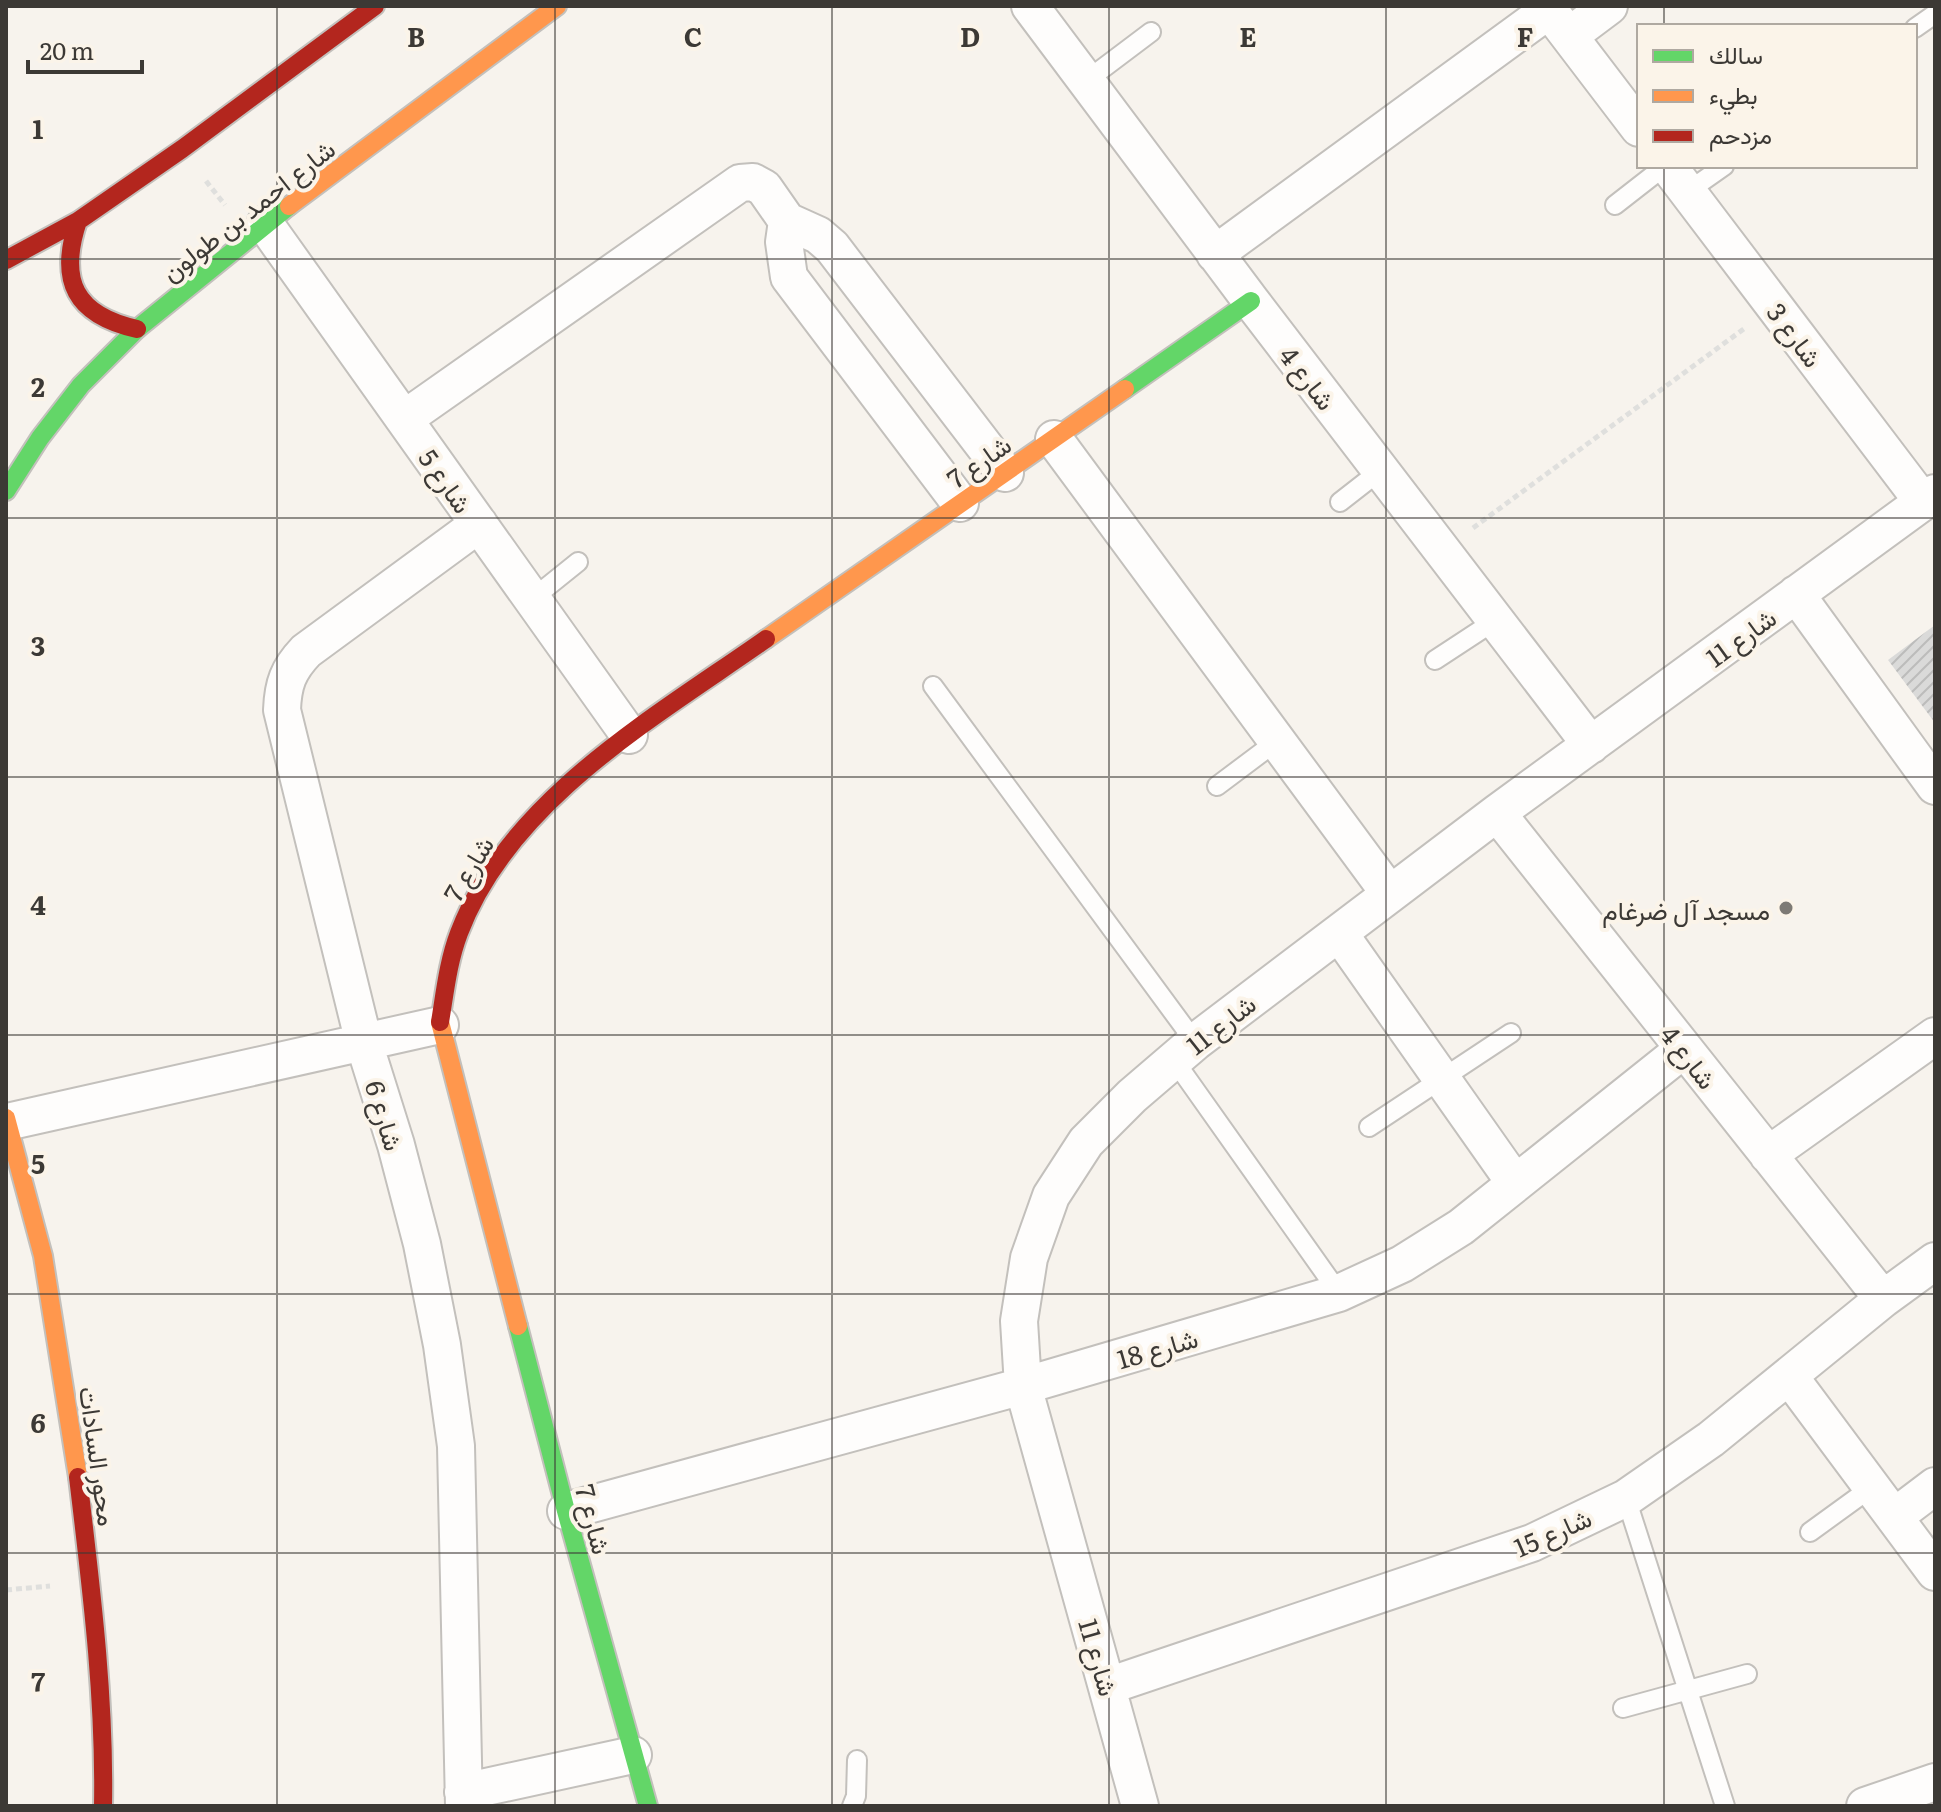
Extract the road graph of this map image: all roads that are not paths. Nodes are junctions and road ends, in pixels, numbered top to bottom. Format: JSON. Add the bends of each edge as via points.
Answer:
{"nodes":[{"id":1,"x":375,"y":6,"type":"edge"},
{"id":2,"x":557,"y":6,"type":"edge"},
{"id":3,"x":1030,"y":6,"type":"edge"},
{"id":4,"x":1609,"y":6,"type":"edge"},
{"id":5,"x":1935,"y":14,"type":"edge"},
{"id":6,"x":1555,"y":17,"type":"edge"},
{"id":7,"x":344,"y":20,"type":"edge"},
{"id":8,"x":1917,"y":27,"type":"edge"},
{"id":9,"x":1151,"y":32,"type":"dead end"},
{"id":10,"x":1086,"y":81,"type":"junction"},
{"id":11,"x":1637,"y":125,"type":"edge"},
{"id":12,"x":1713,"y":168,"type":"edge"},
{"id":13,"x":1673,"y":175,"type":"edge"},
{"id":14,"x":1615,"y":205,"type":"dead end"},
{"id":15,"x":78,"y":221,"type":"junction"},
{"id":16,"x":787,"y":221,"type":"junction"},
{"id":17,"x":265,"y":224,"type":"junction"},
{"id":18,"x":1215,"y":254,"type":"junction"},
{"id":19,"x":6,"y":260,"type":"edge"},
{"id":20,"x":1251,"y":301,"type":"junction"},
{"id":21,"x":137,"y":329,"type":"junction"},
{"id":22,"x":404,"y":419,"type":"junction"},
{"id":23,"x":1054,"y":439,"type":"junction"},
{"id":24,"x":1381,"y":470,"type":"junction"},
{"id":25,"x":1005,"y":473,"type":"junction"},
{"id":26,"x":6,"y":491,"type":"edge"},
{"id":27,"x":1929,"y":497,"type":"edge"},
{"id":28,"x":1340,"y":502,"type":"dead end"},
{"id":29,"x":960,"y":503,"type":"junction"},
{"id":30,"x":479,"y":524,"type":"junction"},
{"id":31,"x":578,"y":562,"type":"dead end"},
{"id":32,"x":1796,"y":594,"type":"junction"},
{"id":33,"x":532,"y":599,"type":"junction"},
{"id":34,"x":1496,"y":620,"type":"junction"},
{"id":35,"x":1435,"y":660,"type":"dead end"},
{"id":36,"x":933,"y":686,"type":"dead end"},
{"id":37,"x":629,"y":735,"type":"junction"},
{"id":38,"x":1277,"y":741,"type":"junction"},
{"id":39,"x":1591,"y":745,"type":"junction"},
{"id":40,"x":1217,"y":786,"type":"dead end"},
{"id":41,"x":1935,"y":786,"type":"edge"},
{"id":42,"x":1497,"y":813,"type":"junction"},
{"id":43,"x":1390,"y":894,"type":"junction"},
{"id":44,"x":1339,"y":933,"type":"junction"},
{"id":45,"x":440,"y":1025,"type":"junction"},
{"id":46,"x":1511,"y":1033,"type":"dead end"},
{"id":47,"x":1935,"y":1036,"type":"edge"},
{"id":48,"x":364,"y":1043,"type":"junction"},
{"id":49,"x":1684,"y":1049,"type":"junction"},
{"id":50,"x":1184,"y":1051,"type":"junction"},
{"id":51,"x":1442,"y":1079,"type":"junction"},
{"id":52,"x":6,"y":1120,"type":"edge"},
{"id":53,"x":1369,"y":1127,"type":"dead end"},
{"id":54,"x":1768,"y":1155,"type":"junction"},
{"id":55,"x":1515,"y":1183,"type":"junction"},
{"id":56,"x":1935,"y":1261,"type":"edge"},
{"id":57,"x":1339,"y":1293,"type":"junction"},
{"id":58,"x":1883,"y":1299,"type":"junction"},
{"id":59,"x":1789,"y":1376,"type":"junction"},
{"id":60,"x":1023,"y":1386,"type":"junction"},
{"id":61,"x":1935,"y":1486,"type":"edge"},
{"id":62,"x":1872,"y":1487,"type":"junction"},
{"id":63,"x":1626,"y":1498,"type":"junction"},
{"id":64,"x":566,"y":1511,"type":"junction"},
{"id":65,"x":1894,"y":1517,"type":"junction"},
{"id":66,"x":1810,"y":1532,"type":"dead end"},
{"id":67,"x":1935,"y":1572,"type":"edge"},
{"id":68,"x":1747,"y":1674,"type":"dead end"},
{"id":69,"x":1108,"y":1686,"type":"junction"},
{"id":70,"x":1688,"y":1691,"type":"junction"},
{"id":71,"x":1623,"y":1708,"type":"dead end"},
{"id":72,"x":633,"y":1755,"type":"junction"},
{"id":73,"x":857,"y":1760,"type":"dead end"},
{"id":74,"x":1935,"y":1782,"type":"edge"},
{"id":75,"x":464,"y":1799,"type":"edge"},
{"id":76,"x":103,"y":1806,"type":"edge"},
{"id":77,"x":648,"y":1806,"type":"edge"},
{"id":78,"x":852,"y":1806,"type":"edge"},
{"id":79,"x":1140,"y":1806,"type":"edge"},
{"id":80,"x":1725,"y":1806,"type":"edge"},
{"id":81,"x":1865,"y":1806,"type":"edge"}],
"edges":[{"from":1,"to":7,"type":"street"},
{"from":2,"to":17,"type":"street","name":"شارع احمد بن طولون"},
{"from":3,"to":10,"type":"street","name":"شارع 4"},
{"from":4,"to":6,"type":"street"},
{"from":5,"to":8,"type":"lane"},
{"from":6,"to":11,"type":"street"},
{"from":6,"to":18,"type":"street"},
{"from":7,"to":15,"type":"street","via":[[182,149]]},
{"from":9,"to":10,"type":"lane"},
{"from":10,"to":18,"type":"street","name":"شارع 4"},
{"from":12,"to":13,"type":"lane"},
{"from":13,"to":14,"type":"lane"},
{"from":13,"to":27,"type":"street","name":"شارع 3"},
{"from":15,"to":19,"type":"street"},
{"from":15,"to":21,"type":"street","via":[[67,262],[81,302],[116,326]]},
{"from":16,"to":22,"type":"street","via":[[764,188],[740,183]]},
{"from":16,"to":25,"type":"street","via":[[832,247]]},
{"from":16,"to":29,"type":"street","via":[[789,277]]},
{"from":17,"to":21,"type":"street","name":"شارع احمد بن طولون"},
{"from":17,"to":22,"type":"street","name":"شارع 5"},
{"from":18,"to":20,"type":"street","name":"شارع 4"},
{"from":20,"to":23,"type":"street","name":"شارع 7"},
{"from":20,"to":24,"type":"street","name":"شارع 4"},
{"from":21,"to":26,"type":"street","name":"شارع احمد بن طولون","via":[[81,385]]},
{"from":22,"to":30,"type":"street","name":"شارع 5"},
{"from":23,"to":25,"type":"street","name":"شارع 7"},
{"from":23,"to":38,"type":"street"},
{"from":24,"to":28,"type":"lane"},
{"from":24,"to":34,"type":"street","name":"شارع 4"},
{"from":25,"to":29,"type":"street","name":"شارع 7"},
{"from":27,"to":32,"type":"street","name":"شارع 11"},
{"from":29,"to":37,"type":"street","name":"شارع 7"},
{"from":30,"to":33,"type":"street","name":"شارع 5"},
{"from":30,"to":48,"type":"street","name":"شارع 6","via":[[306,651],[291,667],[283,688],[282,710]]},
{"from":31,"to":33,"type":"lane"},
{"from":32,"to":39,"type":"street","name":"شارع 11"},
{"from":32,"to":41,"type":"street"},
{"from":33,"to":37,"type":"street","name":"شارع 5"},
{"from":34,"to":35,"type":"lane"},
{"from":34,"to":39,"type":"street","name":"شارع 4"},
{"from":36,"to":50,"type":"lane"},
{"from":37,"to":45,"type":"street","name":"شارع 7","via":[[575,776],[494,865],[467,915],[449,969]]},
{"from":38,"to":40,"type":"lane"},
{"from":38,"to":43,"type":"street"},
{"from":39,"to":42,"type":"street","name":"شارع 11"},
{"from":42,"to":43,"type":"street","name":"شارع 11"},
{"from":42,"to":49,"type":"street","name":"شارع 4"},
{"from":43,"to":44,"type":"street","name":"شارع 11"},
{"from":44,"to":50,"type":"street","name":"شارع 11"},
{"from":44,"to":51,"type":"street"},
{"from":45,"to":48,"type":"street"},
{"from":45,"to":64,"type":"street","name":"شارع 7"},
{"from":46,"to":51,"type":"lane"},
{"from":47,"to":54,"type":"street"},
{"from":48,"to":52,"type":"street"},
{"from":48,"to":75,"type":"street","name":"شارع 6","via":[[422,1244],[456,1446]]},
{"from":49,"to":54,"type":"street","name":"شارع 4"},
{"from":49,"to":55,"type":"street","name":"شارع 18"},
{"from":50,"to":57,"type":"lane"},
{"from":50,"to":60,"type":"street","name":"شارع 11","via":[[1086,1142],[1051,1196],[1029,1258],[1019,1321]]},
{"from":51,"to":53,"type":"lane"},
{"from":51,"to":55,"type":"street"},
{"from":52,"to":76,"type":"street","name":"محور السادات","via":[[43,1256],[76,1463],[96,1626]]},
{"from":54,"to":58,"type":"street","name":"شارع 4"},
{"from":55,"to":57,"type":"street","name":"شارع 18","via":[[1461,1227],[1402,1264]]},
{"from":56,"to":58,"type":"street","name":"شارع 15"},
{"from":57,"to":60,"type":"street","name":"شارع 18"},
{"from":58,"to":59,"type":"street","name":"شارع 15"},
{"from":59,"to":62,"type":"street"},
{"from":59,"to":63,"type":"street","name":"شارع 15"},
{"from":60,"to":64,"type":"street","name":"شارع 18"},
{"from":60,"to":69,"type":"street","name":"شارع 11"},
{"from":61,"to":65,"type":"street"},
{"from":62,"to":65,"type":"street"},
{"from":62,"to":66,"type":"lane"},
{"from":63,"to":69,"type":"street","name":"شارع 15","via":[[1532,1543]]},
{"from":63,"to":70,"type":"lane"},
{"from":64,"to":72,"type":"street","name":"شارع 7"},
{"from":65,"to":67,"type":"street"},
{"from":68,"to":70,"type":"lane"},
{"from":69,"to":79,"type":"street","name":"شارع 11"},
{"from":70,"to":71,"type":"lane"},
{"from":70,"to":80,"type":"lane"},
{"from":72,"to":75,"type":"street"},
{"from":72,"to":77,"type":"street","name":"شارع 7"},
{"from":73,"to":78,"type":"lane"},
{"from":74,"to":81,"type":"street"}]}
